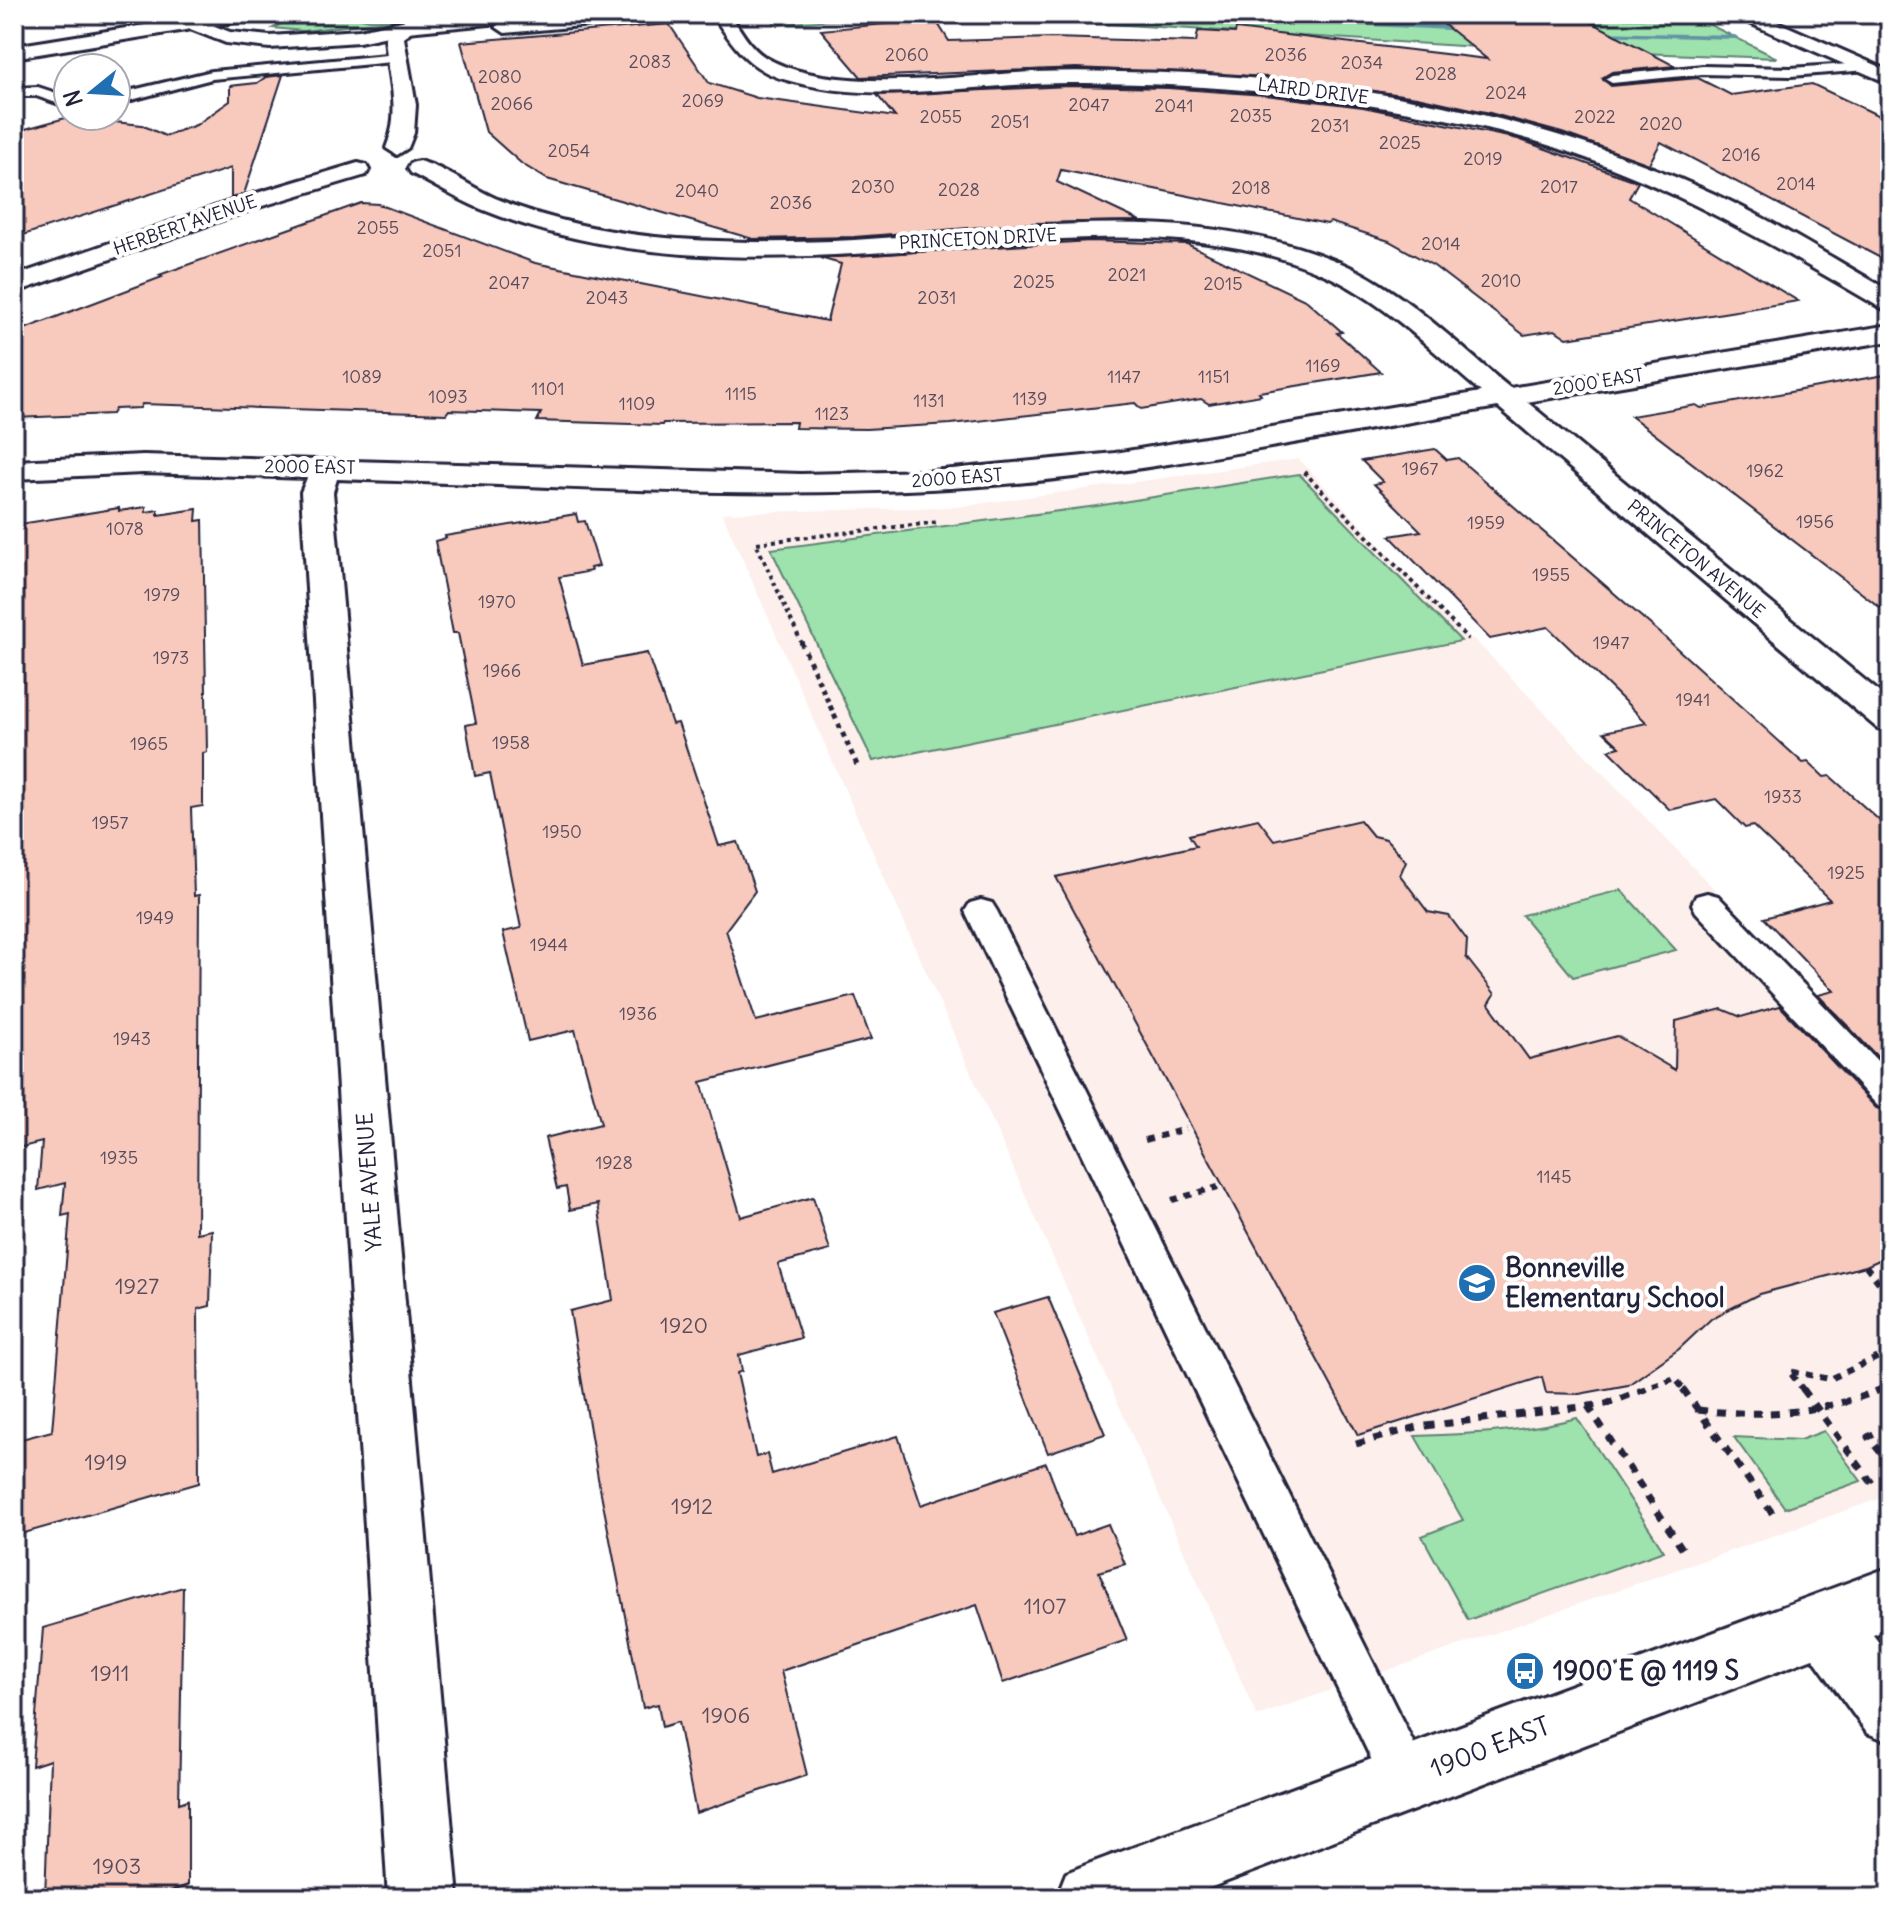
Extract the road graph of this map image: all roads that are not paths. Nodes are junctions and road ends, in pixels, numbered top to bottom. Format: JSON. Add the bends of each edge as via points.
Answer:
{"nodes":[{"id":1,"x":247,"y":14,"type":"edge"},
{"id":2,"x":522,"y":14,"type":"edge"},
{"id":3,"x":648,"y":14,"type":"edge"},
{"id":4,"x":721,"y":14,"type":"edge"},
{"id":5,"x":1744,"y":14,"type":"edge"},
{"id":6,"x":144,"y":16,"type":"edge"},
{"id":7,"x":194,"y":24,"type":"junction"},
{"id":8,"x":405,"y":26,"type":"edge"},
{"id":9,"x":14,"y":36,"type":"edge"},
{"id":10,"x":14,"y":52,"type":"edge"},
{"id":11,"x":398,"y":58,"type":"junction"},
{"id":12,"x":1863,"y":67,"type":"junction"},
{"id":13,"x":1890,"y":78,"type":"edge"},
{"id":14,"x":1612,"y":79,"type":"dead end"},
{"id":15,"x":14,"y":92,"type":"edge"},
{"id":16,"x":132,"y":95,"type":"edge"},
{"id":17,"x":52,"y":96,"type":"edge"},
{"id":18,"x":384,"y":163,"type":"junction"},
{"id":19,"x":14,"y":285,"type":"edge"},
{"id":20,"x":1890,"y":302,"type":"edge"},
{"id":21,"x":1890,"y":333,"type":"edge"},
{"id":22,"x":1503,"y":398,"type":"junction"},
{"id":23,"x":326,"y":468,"type":"junction"},
{"id":24,"x":14,"y":470,"type":"edge"},
{"id":25,"x":1890,"y":720,"type":"edge"},
{"id":26,"x":1707,"y":904,"type":"dead end"},
{"id":27,"x":981,"y":911,"type":"dead end"},
{"id":28,"x":1890,"y":1096,"type":"edge"},
{"id":29,"x":1890,"y":1598,"type":"edge"},
{"id":30,"x":1825,"y":1622,"type":"junction"},
{"id":31,"x":1890,"y":1710,"type":"edge"},
{"id":32,"x":1406,"y":1779,"type":"junction"},
{"id":33,"x":423,"y":1898,"type":"edge"},
{"id":34,"x":1091,"y":1898,"type":"edge"}],
"edges":[{"from":1,"to":7,"type":"street"},
{"from":2,"to":8,"type":"street"},
{"from":3,"to":8,"type":"street"},
{"from":4,"to":20,"type":"street","name":"LAIRD DRIVE","via":[[758,61],[782,73],[817,80],[1213,80],[1360,97],[1505,127],[1601,156],[1692,192]]},
{"from":5,"to":12,"type":"street"},
{"from":6,"to":7,"type":"street"},
{"from":6,"to":9,"type":"street"},
{"from":7,"to":8,"type":"street","via":[[254,41],[359,36]]},
{"from":7,"to":10,"type":"street"},
{"from":8,"to":11,"type":"street"},
{"from":11,"to":16,"type":"lane","via":[[212,75]]},
{"from":11,"to":18,"type":"street","via":[[406,93],[406,129]]},
{"from":12,"to":13,"type":"street"},
{"from":12,"to":14,"type":"lane","via":[[1703,70]]},
{"from":15,"to":17,"type":"lane"},
{"from":18,"to":19,"type":"street","name":"HERBERT AVENUE","via":[[251,202]]},
{"from":18,"to":22,"type":"street","name":"PRINCETON DRIVE","via":[[526,217],[583,232],[687,246],[820,248],[1108,231],[1233,239],[1294,253],[1375,291]]},
{"from":21,"to":22,"type":"street","name":"2000 EAST"},
{"from":22,"to":23,"type":"street","name":"2000 EAST","via":[[1102,464],[932,480],[801,483]]},
{"from":22,"to":25,"type":"street","name":"PRINCETON AVENUE"},
{"from":23,"to":24,"type":"street","name":"2000 EAST","via":[[143,464]]},
{"from":23,"to":33,"type":"street","name":"YALE AVENUE","via":[[317,492]]},
{"from":26,"to":28,"type":"lane"},
{"from":27,"to":32,"type":"lane"},
{"from":29,"to":30,"type":"street","name":"1900 EAST"},
{"from":30,"to":31,"type":"street"},
{"from":30,"to":32,"type":"street","name":"1900 EAST"},
{"from":32,"to":34,"type":"street","name":"1900 EAST"}]}
